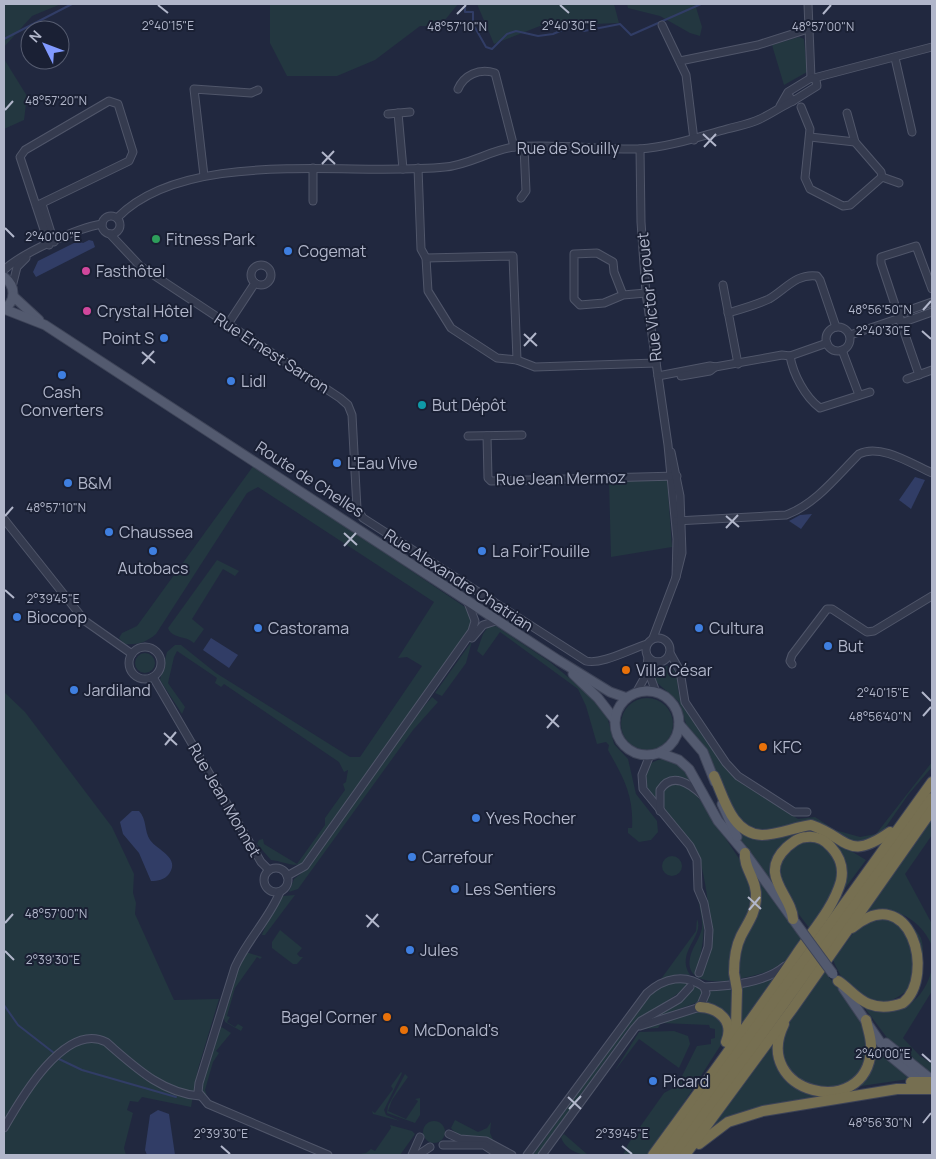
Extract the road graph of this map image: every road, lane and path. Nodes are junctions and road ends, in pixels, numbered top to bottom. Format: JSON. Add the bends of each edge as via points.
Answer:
{"nodes":[{"id":1,"x":808,"y":4,"type":"edge"},
{"id":2,"x":662,"y":25,"type":"dead end"},
{"id":3,"x":808,"y":29,"type":"junction"},
{"id":4,"x":932,"y":47,"type":"edge"},
{"id":5,"x":894,"y":58,"type":"junction"},
{"id":6,"x":680,"y":61,"type":"junction"},
{"id":7,"x":829,"y":74,"type":"junction"},
{"id":8,"x":813,"y":78,"type":"junction"},
{"id":9,"x":817,"y":86,"type":"junction"},
{"id":10,"x":458,"y":89,"type":"dead end"},
{"id":11,"x":258,"y":90,"type":"dead end"},
{"id":12,"x":796,"y":101,"type":"junction"},
{"id":13,"x":410,"y":112,"type":"dead end"},
{"id":14,"x":847,"y":113,"type":"dead end"},
{"id":15,"x":388,"y":114,"type":"dead end"},
{"id":16,"x":398,"y":114,"type":"junction"},
{"id":17,"x":912,"y":132,"type":"dead end"},
{"id":18,"x":810,"y":137,"type":"junction"},
{"id":19,"x":694,"y":140,"type":"junction"},
{"id":20,"x":855,"y":142,"type":"junction"},
{"id":21,"x":514,"y":147,"type":"junction"},
{"id":22,"x":524,"y":147,"type":"junction"},
{"id":23,"x":640,"y":148,"type":"junction"},
{"id":24,"x":313,"y":168,"type":"junction"},
{"id":25,"x":418,"y":168,"type":"junction"},
{"id":26,"x":403,"y":169,"type":"junction"},
{"id":27,"x":204,"y":176,"type":"junction"},
{"id":28,"x":882,"y":176,"type":"junction"},
{"id":29,"x":899,"y":183,"type":"dead end"},
{"id":30,"x":521,"y":198,"type":"dead end"},
{"id":31,"x":313,"y":201,"type":"dead end"},
{"id":32,"x":39,"y":205,"type":"junction"},
{"id":33,"x":117,"y":218,"type":"junction"},
{"id":34,"x":102,"y":224,"type":"junction"},
{"id":35,"x":119,"y":230,"type":"junction"},
{"id":36,"x":110,"y":234,"type":"junction"},
{"id":37,"x":52,"y":243,"type":"junction"},
{"id":38,"x":123,"y":249,"type":"junction"},
{"id":39,"x":32,"y":253,"type":"junction"},
{"id":40,"x":426,"y":258,"type":"junction"},
{"id":41,"x":4,"y":270,"type":"edge"},
{"id":42,"x":4,"y":277,"type":"edge"},
{"id":43,"x":255,"y":284,"type":"dead end"},
{"id":44,"x":723,"y":285,"type":"dead end"},
{"id":45,"x":932,"y":288,"type":"edge"},
{"id":46,"x":13,"y":291,"type":"junction"},
{"id":47,"x":646,"y":293,"type":"junction"},
{"id":48,"x":623,"y":295,"type":"junction"},
{"id":49,"x":932,"y":302,"type":"edge"},
{"id":50,"x":4,"y":309,"type":"edge"},
{"id":51,"x":932,"y":312,"type":"edge"},
{"id":52,"x":728,"y":313,"type":"junction"},
{"id":53,"x":900,"y":318,"type":"junction"},
{"id":54,"x":228,"y":324,"type":"junction"},
{"id":55,"x":45,"y":325,"type":"junction"},
{"id":56,"x":836,"y":327,"type":"junction"},
{"id":57,"x":850,"y":335,"type":"junction"},
{"id":58,"x":827,"y":343,"type":"junction"},
{"id":59,"x":842,"y":350,"type":"junction"},
{"id":60,"x":790,"y":356,"type":"junction"},
{"id":61,"x":518,"y":360,"type":"junction"},
{"id":62,"x":656,"y":363,"type":"junction"},
{"id":63,"x":738,"y":364,"type":"junction"},
{"id":64,"x":932,"y":370,"type":"edge"},
{"id":65,"x":919,"y":374,"type":"junction"},
{"id":66,"x":658,"y":378,"type":"junction"},
{"id":67,"x":907,"y":379,"type":"dead end"},
{"id":68,"x":870,"y":392,"type":"dead end"},
{"id":69,"x":859,"y":395,"type":"junction"},
{"id":70,"x":348,"y":405,"type":"joint"},
{"id":71,"x":522,"y":435,"type":"dead end"},
{"id":72,"x":468,"y":436,"type":"dead end"},
{"id":73,"x":487,"y":436,"type":"junction"},
{"id":74,"x":932,"y":472,"type":"edge"},
{"id":75,"x":674,"y":476,"type":"junction"},
{"id":76,"x":4,"y":519,"type":"edge"},
{"id":77,"x":679,"y":520,"type":"junction"},
{"id":78,"x":932,"y":596,"type":"edge"},
{"id":79,"x":467,"y":599,"type":"junction"},
{"id":80,"x":499,"y":620,"type":"junction"},
{"id":81,"x":661,"y":622,"type":"junction"},
{"id":82,"x":663,"y":638,"type":"junction"},
{"id":83,"x":650,"y":641,"type":"junction"},
{"id":84,"x":632,"y":648,"type":"junction"},
{"id":85,"x":670,"y":653,"type":"junction"},
{"id":86,"x":132,"y":654,"type":"junction"},
{"id":87,"x":647,"y":655,"type":"junction"},
{"id":88,"x":558,"y":660,"type":"junction"},
{"id":89,"x":661,"y":662,"type":"junction"},
{"id":90,"x":792,"y":664,"type":"dead end"},
{"id":91,"x":677,"y":666,"type":"junction"},
{"id":92,"x":153,"y":677,"type":"junction"},
{"id":93,"x":656,"y":692,"type":"junction"},
{"id":94,"x":636,"y":693,"type":"junction"},
{"id":95,"x":626,"y":698,"type":"junction"},
{"id":96,"x":614,"y":720,"type":"junction"},
{"id":97,"x":679,"y":724,"type":"junction"},
{"id":98,"x":406,"y":726,"type":"junction"},
{"id":99,"x":660,"y":753,"type":"junction"},
{"id":100,"x":650,"y":755,"type":"junction"},
{"id":101,"x":932,"y":774,"type":"edge"},
{"id":102,"x":714,"y":776,"type":"junction"},
{"id":103,"x":932,"y":782,"type":"edge"},
{"id":104,"x":705,"y":798,"type":"junction"},
{"id":105,"x":932,"y":798,"type":"edge"},
{"id":106,"x":932,"y":810,"type":"edge"},
{"id":107,"x":660,"y":811,"type":"junction"},
{"id":108,"x":807,"y":812,"type":"dead end"},
{"id":109,"x":890,"y":832,"type":"junction"},
{"id":110,"x":745,"y":853,"type":"junction"},
{"id":111,"x":269,"y":870,"type":"junction"},
{"id":112,"x":287,"y":876,"type":"junction"},
{"id":113,"x":269,"y":891,"type":"junction"},
{"id":114,"x":280,"y":892,"type":"junction"},
{"id":115,"x":274,"y":906,"type":"junction"},
{"id":116,"x":793,"y":919,"type":"junction"},
{"id":117,"x":820,"y":923,"type":"junction"},
{"id":118,"x":847,"y":932,"type":"junction"},
{"id":119,"x":925,"y":938,"type":"dead end"},
{"id":120,"x":795,"y":956,"type":"junction"},
{"id":121,"x":699,"y":973,"type":"dead end"},
{"id":122,"x":836,"y":978,"type":"junction"},
{"id":123,"x":927,"y":978,"type":"dead end"},
{"id":124,"x":690,"y":987,"type":"dead end"},
{"id":125,"x":704,"y":987,"type":"junction"},
{"id":126,"x":700,"y":1007,"type":"junction"},
{"id":127,"x":793,"y":1008,"type":"junction"},
{"id":128,"x":866,"y":1020,"type":"junction"},
{"id":129,"x":634,"y":1029,"type":"junction"},
{"id":130,"x":725,"y":1048,"type":"junction"},
{"id":131,"x":932,"y":1081,"type":"edge"},
{"id":132,"x":921,"y":1082,"type":"junction"},
{"id":133,"x":932,"y":1089,"type":"edge"},
{"id":134,"x":843,"y":1090,"type":"junction"},
{"id":135,"x":200,"y":1096,"type":"junction"},
{"id":136,"x":687,"y":1108,"type":"junction"},
{"id":137,"x":4,"y":1128,"type":"edge"},
{"id":138,"x":449,"y":1134,"type":"dead end"},
{"id":139,"x":420,"y":1137,"type":"dead end"},
{"id":140,"x":443,"y":1144,"type":"dead end"},
{"id":141,"x":430,"y":1147,"type":"dead end"},
{"id":142,"x":328,"y":1155,"type":"edge"},
{"id":143,"x":412,"y":1155,"type":"edge"},
{"id":144,"x":418,"y":1155,"type":"edge"},
{"id":145,"x":499,"y":1155,"type":"edge"},
{"id":146,"x":512,"y":1155,"type":"edge"},
{"id":147,"x":527,"y":1155,"type":"edge"},
{"id":148,"x":542,"y":1155,"type":"edge"},
{"id":149,"x":653,"y":1155,"type":"edge"},
{"id":150,"x":664,"y":1155,"type":"edge"},
{"id":151,"x":675,"y":1155,"type":"edge"},
{"id":152,"x":686,"y":1155,"type":"edge"}],
"edges":[{"from":1,"to":3,"type":"street"},
{"from":2,"to":6,"type":"street"},
{"from":3,"to":6,"type":"street","via":[[758,45]]},
{"from":3,"to":8,"type":"street"},
{"from":4,"to":5,"type":"street"},
{"from":5,"to":7,"type":"street"},
{"from":5,"to":17,"type":"street"},
{"from":6,"to":19,"type":"street","via":[[686,75]]},
{"from":7,"to":8,"type":"street"},
{"from":7,"to":9,"type":"street"},
{"from":8,"to":9,"type":"street"},
{"from":8,"to":12,"type":"street","via":[[788,92]]},
{"from":9,"to":12,"type":"street"},
{"from":10,"to":21,"type":"street","via":[[462,79],[469,74],[495,73]]},
{"from":11,"to":27,"type":"street","via":[[251,93],[194,89]]},
{"from":12,"to":18,"type":"street","via":[[810,129]]},
{"from":12,"to":19,"type":"street","name":"Rue de Souilly","via":[[760,119]]},
{"from":13,"to":16,"type":"street"},
{"from":14,"to":20,"type":"street"},
{"from":15,"to":16,"type":"street"},
{"from":16,"to":26,"type":"street"},
{"from":18,"to":20,"type":"street"},
{"from":18,"to":28,"type":"street","via":[[805,178],[810,190],[843,206],[850,205]]},
{"from":19,"to":23,"type":"street","name":"Rue de Souilly"},
{"from":20,"to":28,"type":"street"},
{"from":21,"to":22,"type":"street","name":"Rue de Souilly"},
{"from":21,"to":25,"type":"street","name":"Rue de Souilly","via":[[447,167]]},
{"from":22,"to":23,"type":"street","name":"Rue de Souilly"},
{"from":22,"to":30,"type":"street","via":[[526,191]]},
{"from":23,"to":47,"type":"street","name":"Rue Victor Drouet"},
{"from":24,"to":26,"type":"street","name":"Rue de Souilly"},
{"from":24,"to":27,"type":"street","name":"Rue de Souilly","via":[[278,168]]},
{"from":24,"to":31,"type":"street"},
{"from":25,"to":26,"type":"street","name":"Rue de Souilly"},
{"from":25,"to":40,"type":"street","via":[[421,249]]},
{"from":27,"to":33,"type":"street","name":"Rue de Souilly","via":[[144,197]]},
{"from":28,"to":29,"type":"street"},
{"from":32,"to":32,"type":"street","via":[[129,161],[133,152],[118,104],[109,101],[25,150],[20,157]]},
{"from":32,"to":37,"type":"street"},
{"from":33,"to":34,"type":"street","via":[[109,216]]},
{"from":33,"to":35,"type":"street"},
{"from":34,"to":36,"type":"street"},
{"from":34,"to":37,"type":"street"},
{"from":35,"to":36,"type":"street"},
{"from":35,"to":38,"type":"street"},
{"from":36,"to":38,"type":"street","name":"Rue Ernest Sarron"},
{"from":37,"to":39,"type":"street"},
{"from":38,"to":54,"type":"street","name":"Rue Ernest Sarron","via":[[140,266]]},
{"from":39,"to":41,"type":"street"},
{"from":39,"to":46,"type":"street","via":[[17,267]]},
{"from":40,"to":61,"type":"street","via":[[428,291],[446,322],[497,358]]},
{"from":40,"to":61,"type":"street","via":[[514,256]]},
{"from":42,"to":46,"type":"main road"},
{"from":43,"to":54,"type":"street"},
{"from":44,"to":52,"type":"street"},
{"from":45,"to":53,"type":"street","via":[[916,246],[881,257]]},
{"from":46,"to":50,"type":"main road","via":[[10,304]]},
{"from":46,"to":55,"type":"main road"},
{"from":47,"to":48,"type":"street"},
{"from":47,"to":62,"type":"street","name":"Rue Victor Drouet"},
{"from":48,"to":48,"type":"street","via":[[604,303],[580,305],[574,298],[574,254],[597,253],[613,262]]},
{"from":49,"to":53,"type":"street"},
{"from":50,"to":55,"type":"main road"},
{"from":51,"to":53,"type":"street"},
{"from":52,"to":56,"type":"street","via":[[762,302],[791,282],[812,275],[820,280]]},
{"from":52,"to":63,"type":"street"},
{"from":53,"to":57,"type":"street"},
{"from":53,"to":65,"type":"street"},
{"from":54,"to":70,"type":"street","name":"Rue Ernest Sarron"},
{"from":55,"to":79,"type":"main road","name":"Route de Chelles"},
{"from":56,"to":57,"type":"street","via":[[843,327]]},
{"from":56,"to":58,"type":"street","via":[[827,333]]},
{"from":57,"to":59,"type":"street","via":[[848,346]]},
{"from":58,"to":59,"type":"street","via":[[835,350]]},
{"from":58,"to":60,"type":"street"},
{"from":59,"to":69,"type":"street"},
{"from":60,"to":63,"type":"street"},
{"from":60,"to":69,"type":"street","via":[[793,369],[812,402],[820,408]]},
{"from":61,"to":62,"type":"street","via":[[535,367]]},
{"from":62,"to":66,"type":"street","name":"Rue Victor Drouet"},
{"from":63,"to":66,"type":"street"},
{"from":64,"to":65,"type":"street"},
{"from":65,"to":67,"type":"street"},
{"from":66,"to":75,"type":"street","name":"Rue Victor Drouet"},
{"from":68,"to":69,"type":"street"},
{"from":70,"to":84,"type":"street","name":"Rue Alexandre Chatrian","via":[[352,414],[357,509],[363,518],[586,661],[604,661]]},
{"from":71,"to":73,"type":"street"},
{"from":72,"to":73,"type":"street"},
{"from":73,"to":75,"type":"street","name":"Rue Jean Mermoz","via":[[490,481]]},
{"from":74,"to":77,"type":"street","via":[[878,450],[867,449],[858,454],[814,500],[786,515]]},
{"from":75,"to":77,"type":"street","name":"Rue Victor Drouet"},
{"from":76,"to":86,"type":"street","via":[[85,621]]},
{"from":77,"to":81,"type":"street","name":"Rue Victor Drouet","via":[[676,577]]},
{"from":78,"to":90,"type":"street","via":[[874,631],[867,632],[828,609],[792,655]]},
{"from":79,"to":80,"type":"main road","name":"Route de Chelles"},
{"from":79,"to":98,"type":"street","via":[[475,625]]},
{"from":80,"to":88,"type":"main road","name":"Route de Chelles"},
{"from":80,"to":98,"type":"street","via":[[483,625]]},
{"from":81,"to":82,"type":"street","name":"Rue Victor Drouet"},
{"from":81,"to":83,"type":"street","name":"Rue Victor Drouet"},
{"from":82,"to":83,"type":"street"},
{"from":82,"to":85,"type":"street","name":"Rue Victor Drouet","via":[[669,644]]},
{"from":83,"to":84,"type":"street","name":"Rue Alexandre Chatrian"},
{"from":83,"to":87,"type":"street","name":"Rue Victor Drouet"},
{"from":84,"to":87,"type":"street"},
{"from":85,"to":89,"type":"street"},
{"from":85,"to":91,"type":"street","name":"Rue Victor Drouet"},
{"from":86,"to":92,"type":"street","via":[[129,663],[135,674],[143,678]]},
{"from":86,"to":92,"type":"street","via":[[142,647],[156,652],[161,664]]},
{"from":87,"to":89,"type":"street"},
{"from":87,"to":94,"type":"street","name":"Rue Victor Drouet","via":[[646,676]]},
{"from":88,"to":95,"type":"main road","name":"Route de Chelles","via":[[610,692]]},
{"from":88,"to":96,"type":"main road","name":"Route de Chelles","via":[[598,698]]},
{"from":89,"to":91,"type":"street"},
{"from":89,"to":93,"type":"street","via":[[650,676]]},
{"from":91,"to":108,"type":"street","name":"Rue Victor Drouet","via":[[682,678],[684,702],[726,763],[738,776],[794,812]]},
{"from":92,"to":111,"type":"street","name":"Rue Jean Monnet","via":[[261,862]]},
{"from":93,"to":94,"type":"main road"},
{"from":93,"to":97,"type":"main road","via":[[673,704]]},
{"from":94,"to":95,"type":"main road"},
{"from":95,"to":96,"type":"main road"},
{"from":96,"to":100,"type":"main road","via":[[615,732],[624,747],[639,755]]},
{"from":97,"to":99,"type":"main road","via":[[675,739]]},
{"from":97,"to":102,"type":"main road","via":[[703,752]]},
{"from":98,"to":112,"type":"street","via":[[305,866]]},
{"from":99,"to":100,"type":"main road"},
{"from":99,"to":104,"type":"main road","via":[[684,764]]},
{"from":100,"to":107,"type":"street","via":[[644,768],[642,786]]},
{"from":101,"to":109,"type":"highway"},
{"from":102,"to":109,"type":"highway","via":[[734,819],[750,833],[763,835],[811,825],[842,843],[864,847]]},
{"from":102,"to":110,"type":"main road","via":[[725,814]]},
{"from":103,"to":150,"type":"highway"},
{"from":104,"to":107,"type":"street","via":[[687,782],[670,781],[660,790]]},
{"from":104,"to":110,"type":"main road"},
{"from":105,"to":151,"type":"highway"},
{"from":106,"to":118,"type":"highway"},
{"from":107,"to":121,"type":"street","via":[[690,846],[697,860],[698,888],[709,930],[708,947]]},
{"from":109,"to":117,"type":"highway"},
{"from":110,"to":116,"type":"main road"},
{"from":110,"to":130,"type":"highway","bridge":true,"via":[[744,860],[755,880],[756,898],[752,916],[738,942],[734,973],[736,1027],[730,1044]]},
{"from":111,"to":112,"type":"street","via":[[280,869]]},
{"from":111,"to":113,"type":"street","via":[[263,880]]},
{"from":112,"to":114,"type":"street","via":[[286,887]]},
{"from":113,"to":114,"type":"street"},
{"from":113,"to":115,"type":"street"},
{"from":114,"to":115,"type":"street"},
{"from":115,"to":135,"type":"street","via":[[234,967],[199,1083]]},
{"from":116,"to":117,"type":"highway","via":[[793,911],[779,890],[777,862],[794,841],[817,838],[828,843],[842,864],[842,878],[836,895]]},
{"from":116,"to":122,"type":"main road","bridge":true},
{"from":117,"to":120,"type":"highway"},
{"from":118,"to":119,"type":"highway","via":[[866,918],[887,914],[908,921]]},
{"from":118,"to":127,"type":"highway"},
{"from":120,"to":125,"type":"street","via":[[779,971],[764,978]]},
{"from":120,"to":136,"type":"highway"},
{"from":122,"to":123,"type":"highway","via":[[862,1001],[885,1006],[900,1004],[913,997]]},
{"from":122,"to":128,"type":"main road"},
{"from":124,"to":129,"type":"street","via":[[679,1000],[641,1021]]},
{"from":125,"to":126,"type":"street","via":[[706,993]]},
{"from":125,"to":147,"type":"street","via":[[694,979],[683,978],[655,986]]},
{"from":126,"to":129,"type":"street"},
{"from":126,"to":130,"type":"highway","via":[[717,1010],[724,1018],[729,1030]]},
{"from":127,"to":134,"type":"highway","via":[[783,1026],[779,1044],[780,1059],[786,1072],[808,1090],[826,1093]]},
{"from":127,"to":152,"type":"highway"},
{"from":128,"to":131,"type":"main road","via":[[892,1049]]},
{"from":128,"to":132,"type":"main road","via":[[889,1055]]},
{"from":128,"to":134,"type":"highway","via":[[871,1046],[868,1064],[858,1079]]},
{"from":129,"to":148,"type":"street"},
{"from":130,"to":136,"type":"highway","via":[[686,1103]]},
{"from":131,"to":132,"type":"highway"},
{"from":132,"to":133,"type":"main road"},
{"from":132,"to":134,"type":"highway"},
{"from":133,"to":152,"type":"highway","via":[[897,1089],[751,1114],[718,1127]]},
{"from":135,"to":137,"type":"street","via":[[180,1092],[152,1080],[106,1042],[91,1038],[64,1050],[43,1069]]},
{"from":135,"to":142,"type":"street","via":[[208,1104]]},
{"from":136,"to":149,"type":"highway"},
{"from":138,"to":146,"type":"street","via":[[460,1139],[486,1141]]},
{"from":139,"to":143,"type":"street"},
{"from":140,"to":145,"type":"street","via":[[484,1145]]},
{"from":141,"to":144,"type":"street"}]}
